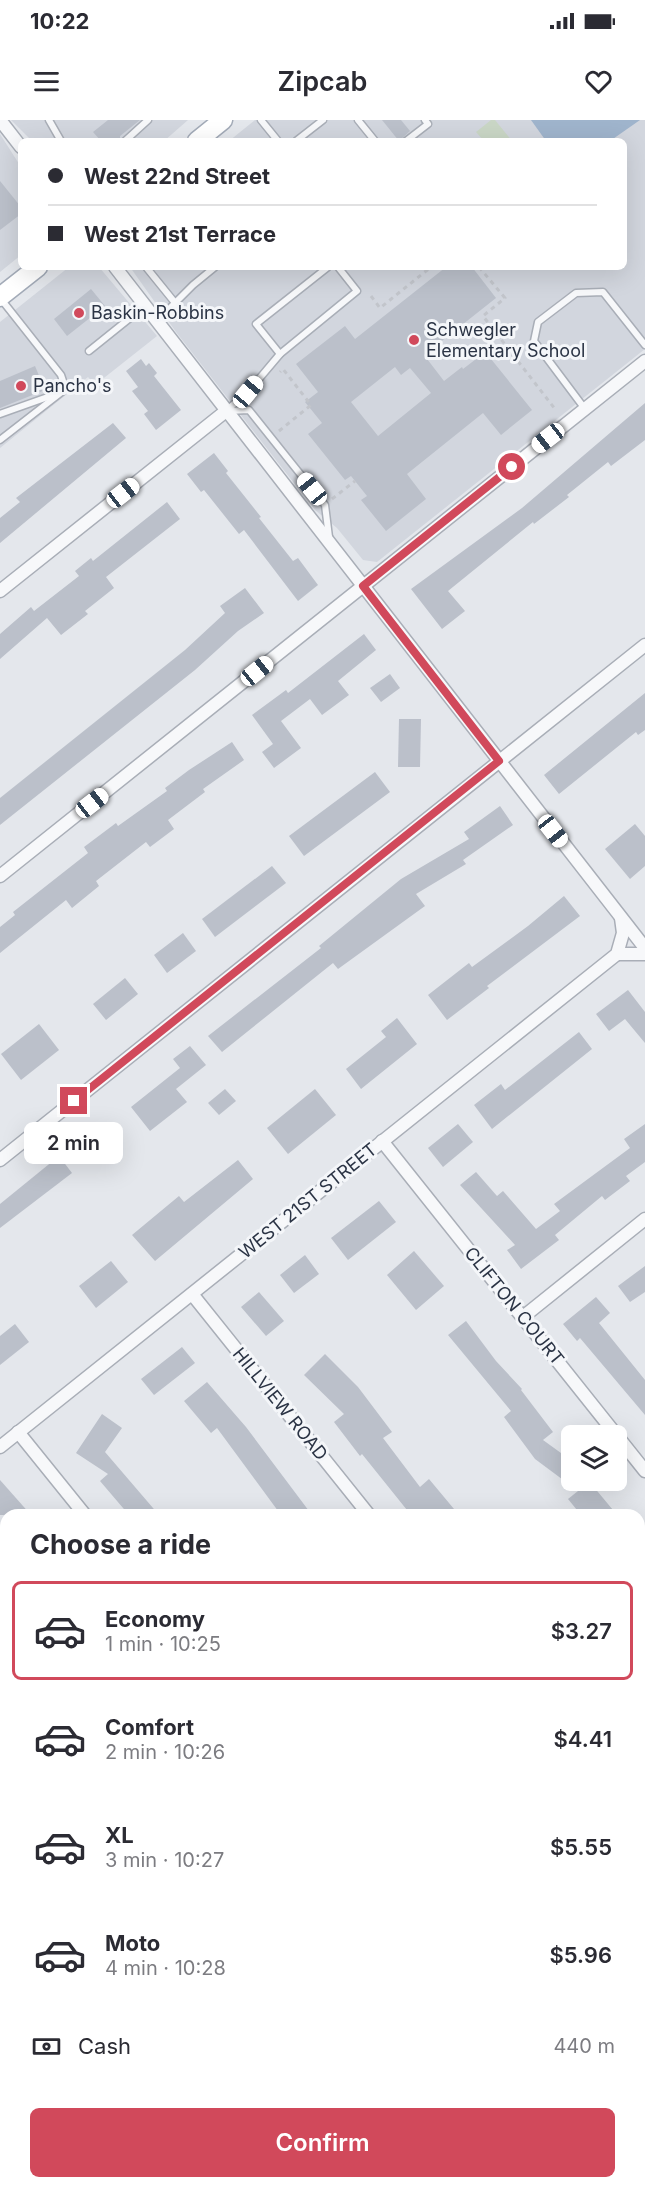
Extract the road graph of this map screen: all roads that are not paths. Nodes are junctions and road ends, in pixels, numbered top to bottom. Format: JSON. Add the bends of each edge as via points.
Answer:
{"nodes":[{"id":1,"x":0,"y":120,"type":"edge"},
{"id":2,"x":49,"y":120,"type":"edge"},
{"id":3,"x":148,"y":120,"type":"edge"},
{"id":4,"x":223,"y":120,"type":"edge"},
{"id":5,"x":261,"y":120,"type":"edge"},
{"id":6,"x":323,"y":120,"type":"edge"},
{"id":7,"x":358,"y":120,"type":"edge"},
{"id":8,"x":425,"y":120,"type":"edge"},
{"id":9,"x":59,"y":138,"type":"edge"},
{"id":10,"x":128,"y":138,"type":"edge"},
{"id":11,"x":201,"y":138,"type":"edge"},
{"id":12,"x":276,"y":138,"type":"edge"},
{"id":13,"x":302,"y":138,"type":"edge"},
{"id":14,"x":372,"y":138,"type":"edge"},
{"id":15,"x":410,"y":138,"type":"edge"},
{"id":16,"x":18,"y":143,"type":"edge"},
{"id":17,"x":34,"y":270,"type":"edge"},
{"id":18,"x":117,"y":270,"type":"edge"},
{"id":19,"x":148,"y":270,"type":"edge"},
{"id":20,"x":211,"y":270,"type":"edge"},
{"id":21,"x":324,"y":270,"type":"edge"},
{"id":22,"x":340,"y":270,"type":"edge"},
{"id":23,"x":0,"y":297,"type":"edge"},
{"id":24,"x":176,"y":304,"type":"junction"},
{"id":25,"x":145,"y":306,"type":"junction"},
{"id":26,"x":157,"y":321,"type":"junction"},
{"id":27,"x":645,"y":345,"type":"edge"},
{"id":28,"x":89,"y":351,"type":"dead end"},
{"id":29,"x":279,"y":354,"type":"junction"},
{"id":30,"x":645,"y":361,"type":"edge"},
{"id":31,"x":63,"y":391,"type":"junction"},
{"id":32,"x":585,"y":409,"type":"junction"},
{"id":33,"x":226,"y":411,"type":"junction"},
{"id":34,"x":0,"y":414,"type":"edge"},
{"id":35,"x":0,"y":440,"type":"edge"},
{"id":36,"x":329,"y":543,"type":"junction"},
{"id":37,"x":363,"y":586,"type":"junction"},
{"id":38,"x":0,"y":591,"type":"edge"},
{"id":39,"x":645,"y":645,"type":"edge"},
{"id":40,"x":499,"y":761,"type":"junction"},
{"id":41,"x":0,"y":876,"type":"edge"},
{"id":42,"x":621,"y":918,"type":"junction"},
{"id":43,"x":642,"y":940,"type":"edge"},
{"id":44,"x":617,"y":954,"type":"junction"},
{"id":45,"x":645,"y":954,"type":"edge"},
{"id":46,"x":382,"y":1142,"type":"junction"},
{"id":47,"x":0,"y":1160,"type":"edge"},
{"id":48,"x":645,"y":1219,"type":"edge"},
{"id":49,"x":192,"y":1294,"type":"junction"},
{"id":50,"x":523,"y":1317,"type":"junction"},
{"id":51,"x":18,"y":1432,"type":"junction"},
{"id":52,"x":0,"y":1447,"type":"edge"},
{"id":53,"x":645,"y":1471,"type":"edge"},
{"id":54,"x":80,"y":1509,"type":"edge"},
{"id":55,"x":364,"y":1509,"type":"edge"}],
"edges":[{"from":1,"to":16,"type":"street"},
{"from":2,"to":9,"type":"lane"},
{"from":3,"to":10,"type":"lane"},
{"from":4,"to":11,"type":"main road"},
{"from":5,"to":12,"type":"lane"},
{"from":6,"to":13,"type":"lane"},
{"from":7,"to":14,"type":"lane"},
{"from":8,"to":15,"type":"lane","via":[[428,124]]},
{"from":17,"to":23,"type":"main road"},
{"from":18,"to":25,"type":"street"},
{"from":19,"to":24,"type":"lane"},
{"from":20,"to":24,"type":"lane"},
{"from":21,"to":29,"type":"lane","via":[[256,324]]},
{"from":22,"to":29,"type":"lane","via":[[357,291]]},
{"from":23,"to":31,"type":"lane","via":[[61,375],[65,382]]},
{"from":24,"to":26,"type":"lane"},
{"from":25,"to":26,"type":"street"},
{"from":25,"to":28,"type":"lane"},
{"from":26,"to":33,"type":"street"},
{"from":27,"to":32,"type":"lane","via":[[603,292],[576,293],[538,322],[534,340]]},
{"from":29,"to":33,"type":"lane","via":[[248,392]]},
{"from":30,"to":32,"type":"street"},
{"from":31,"to":34,"type":"lane"},
{"from":31,"to":35,"type":"lane"},
{"from":32,"to":37,"type":"street"},
{"from":33,"to":36,"type":"street"},
{"from":33,"to":36,"type":"lane","via":[[249,410],[325,505]]},
{"from":33,"to":38,"type":"street"},
{"from":36,"to":37,"type":"street"},
{"from":37,"to":40,"type":"street"},
{"from":37,"to":41,"type":"street"},
{"from":39,"to":40,"type":"street"},
{"from":40,"to":42,"type":"street"},
{"from":40,"to":47,"type":"street"},
{"from":42,"to":43,"type":"street"},
{"from":42,"to":44,"type":"street","via":[[623,933]]},
{"from":44,"to":45,"type":"street"},
{"from":44,"to":46,"type":"street","name":"WEST 21ST STREET"},
{"from":46,"to":49,"type":"street","name":"WEST 21ST STREET"},
{"from":46,"to":50,"type":"street","name":"CLIFTON COURT"},
{"from":48,"to":50,"type":"street"},
{"from":49,"to":51,"type":"street","name":"WEST 21ST STREET"},
{"from":49,"to":55,"type":"street","name":"HILLVIEW ROAD"},
{"from":50,"to":53,"type":"street","name":"CLIFTON COURT"},
{"from":51,"to":52,"type":"street","name":"WEST 21ST STREET"},
{"from":51,"to":54,"type":"street"}]}
